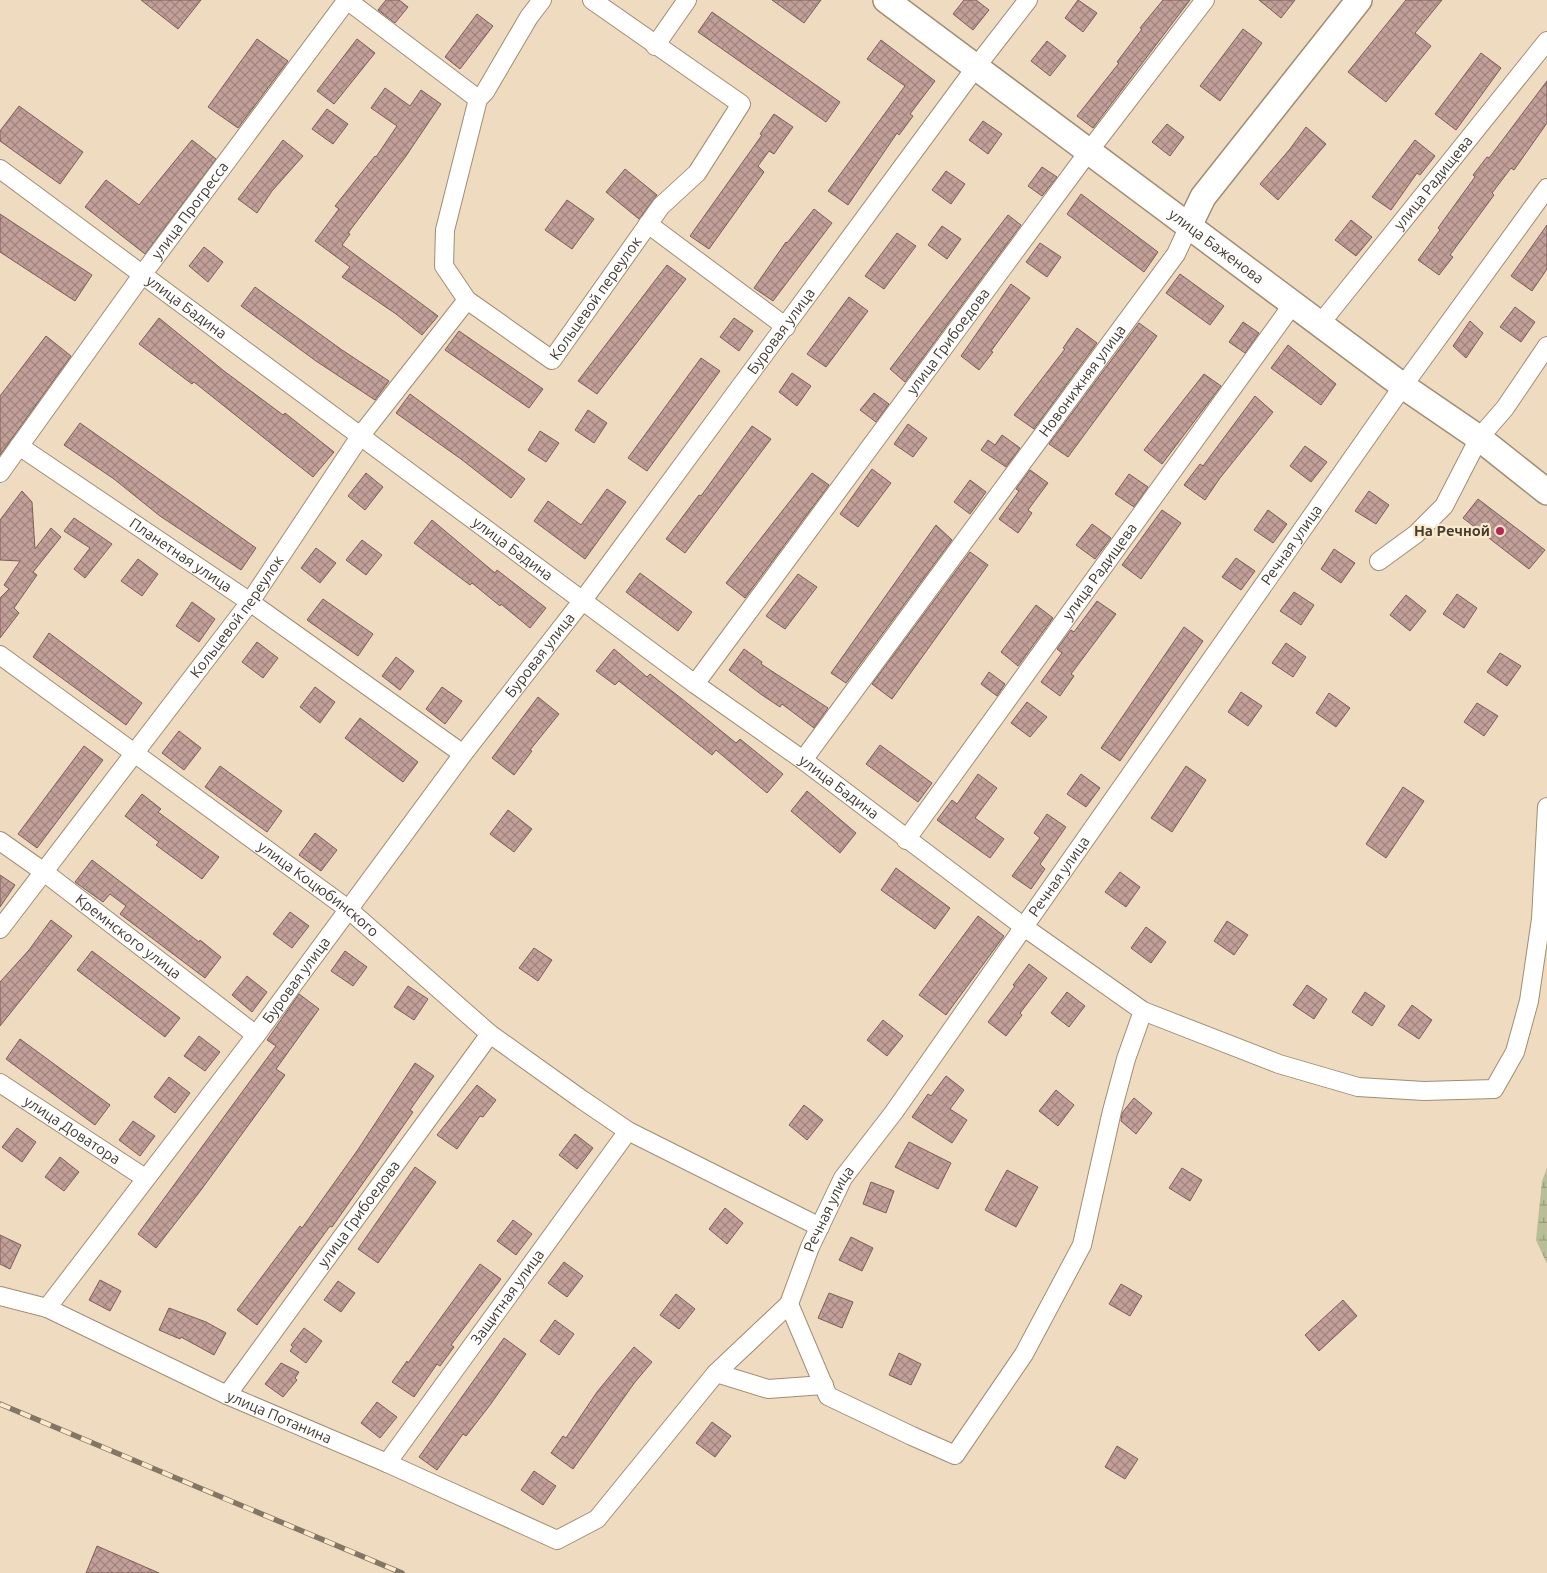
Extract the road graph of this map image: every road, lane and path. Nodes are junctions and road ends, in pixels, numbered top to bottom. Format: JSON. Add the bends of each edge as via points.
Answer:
{"nodes":[{"id":1,"x":347,"y":0,"type":"edge"},
{"id":2,"x":542,"y":0,"type":"edge"},
{"id":3,"x":592,"y":0,"type":"edge"},
{"id":4,"x":688,"y":0,"type":"edge"},
{"id":5,"x":886,"y":0,"type":"edge"},
{"id":6,"x":1028,"y":0,"type":"edge"},
{"id":7,"x":1205,"y":0,"type":"edge"},
{"id":8,"x":1359,"y":0,"type":"edge"},
{"id":9,"x":1547,"y":41,"type":"edge"},
{"id":10,"x":655,"y":46,"type":"junction"},
{"id":11,"x":976,"y":67,"type":"junction"},
{"id":12,"x":478,"y":99,"type":"junction"},
{"id":13,"x":1089,"y":151,"type":"junction"},
{"id":14,"x":0,"y":169,"type":"edge"},
{"id":15,"x":1547,"y":188,"type":"edge"},
{"id":16,"x":648,"y":224,"type":"junction"},
{"id":17,"x":1189,"y":226,"type":"junction"},
{"id":18,"x":142,"y":275,"type":"junction"},
{"id":19,"x":467,"y":300,"type":"junction"},
{"id":20,"x":1293,"y":304,"type":"junction"},
{"id":21,"x":1320,"y":324,"type":"junction"},
{"id":22,"x":786,"y":327,"type":"junction"},
{"id":23,"x":1547,"y":346,"type":"edge"},
{"id":24,"x":1403,"y":386,"type":"junction"},
{"id":25,"x":361,"y":435,"type":"junction"},
{"id":26,"x":1479,"y":438,"type":"junction"},
{"id":27,"x":19,"y":446,"type":"junction"},
{"id":28,"x":0,"y":473,"type":"edge"},
{"id":29,"x":1547,"y":492,"type":"edge"},
{"id":30,"x":1379,"y":561,"type":"dead end"},
{"id":31,"x":583,"y":600,"type":"junction"},
{"id":32,"x":250,"y":602,"type":"junction"},
{"id":33,"x":0,"y":655,"type":"edge"},
{"id":34,"x":696,"y":684,"type":"junction"},
{"id":35,"x":133,"y":753,"type":"junction"},
{"id":36,"x":463,"y":754,"type":"junction"},
{"id":37,"x":803,"y":760,"type":"junction"},
{"id":38,"x":1547,"y":807,"type":"edge"},
{"id":39,"x":906,"y":840,"type":"junction"},
{"id":40,"x":0,"y":841,"type":"edge"},
{"id":41,"x":44,"y":872,"type":"junction"},
{"id":42,"x":348,"y":909,"type":"junction"},
{"id":43,"x":1024,"y":927,"type":"junction"},
{"id":44,"x":0,"y":929,"type":"edge"},
{"id":45,"x":1143,"y":1011,"type":"junction"},
{"id":46,"x":490,"y":1034,"type":"junction"},
{"id":47,"x":256,"y":1035,"type":"junction"},
{"id":48,"x":0,"y":1083,"type":"edge"},
{"id":49,"x":628,"y":1131,"type":"junction"},
{"id":50,"x":145,"y":1178,"type":"junction"},
{"id":51,"x":820,"y":1227,"type":"junction"},
{"id":52,"x":0,"y":1296,"type":"edge"},
{"id":53,"x":789,"y":1304,"type":"junction"},
{"id":54,"x":47,"y":1308,"type":"junction"},
{"id":55,"x":716,"y":1373,"type":"junction"},
{"id":56,"x":824,"y":1385,"type":"junction"},
{"id":57,"x":228,"y":1395,"type":"junction"},
{"id":58,"x":387,"y":1463,"type":"junction"},
{"id":59,"x":557,"y":1540,"type":"joint"}],
"edges":[{"from":1,"to":12,"type":"street"},
{"from":1,"to":18,"type":"street","name":"улица Прогресса"},
{"from":2,"to":12,"type":"street","name":"Кольцевой переулок"},
{"from":3,"to":10,"type":"street","name":"Кольцевой переулок"},
{"from":4,"to":10,"type":"street"},
{"from":5,"to":11,"type":"main road","name":"улица Баженова"},
{"from":6,"to":11,"type":"street","name":"Буровая улица"},
{"from":7,"to":13,"type":"street","name":"улица Грибоедова"},
{"from":8,"to":17,"type":"main road","name":"Новонижняя улица","via":[[1203,197]]},
{"from":9,"to":21,"type":"street","name":"улица Радищева"},
{"from":10,"to":16,"type":"street","name":"Кольцевой переулок","via":[[741,104],[697,173]]},
{"from":11,"to":13,"type":"main road","name":"улица Баженова"},
{"from":11,"to":22,"type":"street","name":"Буровая улица"},
{"from":12,"to":19,"type":"street","name":"Кольцевой переулок","via":[[445,230],[444,266]]},
{"from":13,"to":17,"type":"main road","name":"улица Баженова"},
{"from":13,"to":34,"type":"street","name":"улица Грибоедова"},
{"from":14,"to":18,"type":"street","name":"улица Бадина"},
{"from":15,"to":24,"type":"street","name":"Речная улица"},
{"from":16,"to":19,"type":"street","name":"Кольцевой переулок","via":[[552,360]]},
{"from":16,"to":22,"type":"street","name":"Кольцевой переулок"},
{"from":17,"to":20,"type":"main road","name":"улица Баженова"},
{"from":17,"to":37,"type":"street","name":"Новонижняя улица","via":[[1176,254]]},
{"from":18,"to":25,"type":"street","name":"улица Бадина"},
{"from":18,"to":27,"type":"street","name":"улица Прогресса"},
{"from":19,"to":25,"type":"street","name":"Кольцевой переулок"},
{"from":20,"to":21,"type":"main road","name":"улица Баженова"},
{"from":20,"to":39,"type":"street","name":"улица Радищева"},
{"from":21,"to":24,"type":"main road","name":"улица Баженова"},
{"from":22,"to":31,"type":"street","name":"Буровая улица"},
{"from":23,"to":26,"type":"street","via":[[1505,408]]},
{"from":24,"to":26,"type":"main road","name":"улица Баженова"},
{"from":24,"to":43,"type":"street","name":"Речная улица"},
{"from":25,"to":31,"type":"street","name":"улица Бадина"},
{"from":25,"to":32,"type":"street","name":"Кольцевой переулок"},
{"from":26,"to":29,"type":"main road","name":"улица Баженова"},
{"from":26,"to":30,"type":"street","via":[[1444,506],[1416,534]]},
{"from":27,"to":28,"type":"street","name":"улица Прогресса"},
{"from":27,"to":32,"type":"street","name":"Планетная улица"},
{"from":31,"to":34,"type":"street","name":"улица Бадина"},
{"from":31,"to":36,"type":"street","name":"Буровая улица"},
{"from":32,"to":35,"type":"street","name":"Кольцевой переулок"},
{"from":32,"to":36,"type":"street","name":"Планетная улица"},
{"from":33,"to":35,"type":"street","name":"улица Коцюбинского"},
{"from":34,"to":37,"type":"street","name":"улица Бадина"},
{"from":35,"to":41,"type":"street","name":"Кольцевой переулок"},
{"from":35,"to":42,"type":"street","name":"улица Коцюбинского"},
{"from":36,"to":42,"type":"street","name":"Буровая улица"},
{"from":37,"to":39,"type":"street","name":"улица Бадина"},
{"from":38,"to":45,"type":"street","name":"улица Бадина","via":[[1542,918],[1529,1001],[1515,1052],[1494,1089],[1424,1091],[1358,1087],[1279,1064]]},
{"from":39,"to":43,"type":"street","name":"улица Бадина"},
{"from":40,"to":41,"type":"street","name":"Кремнского улица"},
{"from":41,"to":44,"type":"street","name":"Кольцевой переулок"},
{"from":41,"to":47,"type":"street","name":"Кремнского улица"},
{"from":42,"to":46,"type":"street","name":"улица Коцюбинского"},
{"from":42,"to":47,"type":"street","name":"Буровая улица"},
{"from":43,"to":45,"type":"street","name":"улица Бадина"},
{"from":43,"to":51,"type":"street","name":"Речная улица","via":[[894,1112],[843,1178]]},
{"from":45,"to":56,"type":"street","via":[[1112,1111],[1082,1245],[1024,1354],[956,1455],[828,1396]]},
{"from":46,"to":49,"type":"street","name":"улица Коцюбинского"},
{"from":46,"to":57,"type":"street","name":"улица Грибоедова"},
{"from":47,"to":50,"type":"street","name":"Буровая улица"},
{"from":48,"to":50,"type":"street","name":"улица Доватора"},
{"from":49,"to":51,"type":"street","name":"улица Коцюбинского"},
{"from":49,"to":58,"type":"street","name":"Защитная улица"},
{"from":50,"to":54,"type":"street","name":"Буровая улица"},
{"from":51,"to":53,"type":"street","name":"Речная улица"},
{"from":52,"to":54,"type":"street","name":"улица Потанина"},
{"from":53,"to":55,"type":"street","name":"Речная улица"},
{"from":53,"to":56,"type":"street"},
{"from":54,"to":57,"type":"street","name":"улица Потанина"},
{"from":55,"to":56,"type":"street","via":[[768,1388]]},
{"from":55,"to":59,"type":"street","name":"Речная улица","via":[[597,1519]]},
{"from":57,"to":58,"type":"street","name":"улица Потанина"},
{"from":58,"to":59,"type":"street","name":"улица Потанина"}]}
